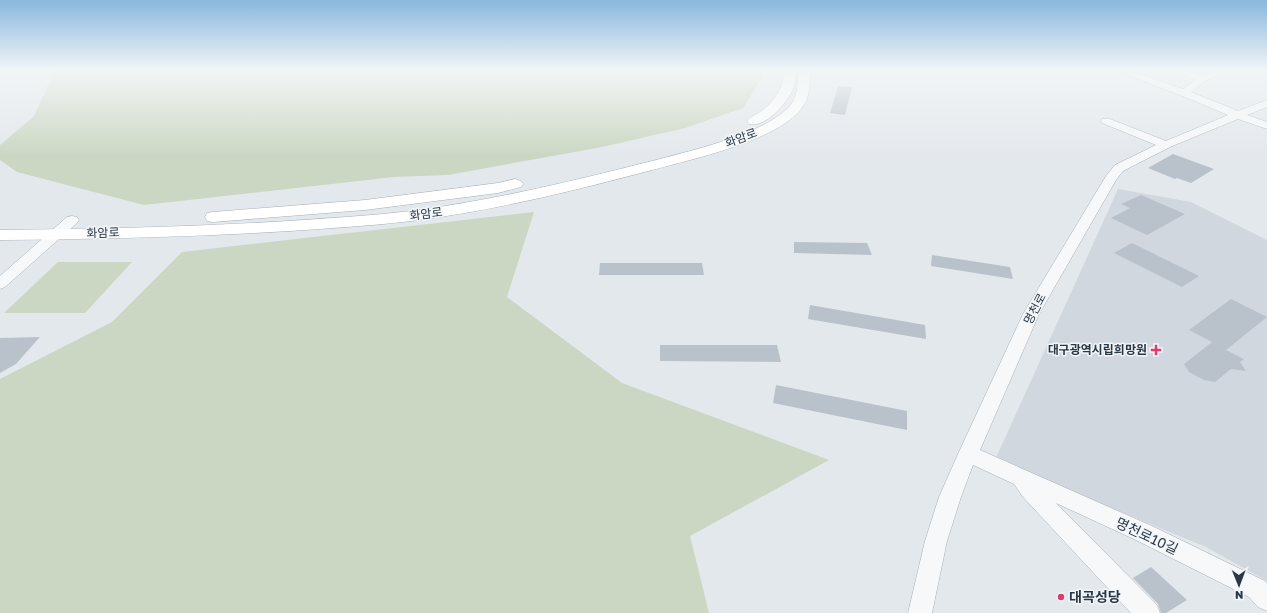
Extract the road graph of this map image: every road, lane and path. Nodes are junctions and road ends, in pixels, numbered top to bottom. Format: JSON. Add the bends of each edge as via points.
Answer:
{"nodes":[{"id":1,"x":782,"y":99,"type":"edge"},
{"id":2,"x":800,"y":99,"type":"edge"},
{"id":3,"x":1198,"y":99,"type":"edge"},
{"id":4,"x":1267,"y":103,"type":"edge"},
{"id":5,"x":1236,"y":114,"type":"junction"},
{"id":6,"x":1106,"y":121,"type":"dead end"},
{"id":7,"x":1267,"y":126,"type":"edge"},
{"id":8,"x":1166,"y":145,"type":"junction"},
{"id":9,"x":72,"y":220,"type":"junction"},
{"id":10,"x":0,"y":221,"type":"edge"},
{"id":11,"x":56,"y":234,"type":"junction"},
{"id":12,"x":0,"y":235,"type":"edge"},
{"id":13,"x":0,"y":284,"type":"edge"},
{"id":14,"x":968,"y":454,"type":"junction"},
{"id":15,"x":1022,"y":479,"type":"junction"},
{"id":16,"x":1267,"y":599,"type":"edge"},
{"id":17,"x":920,"y":613,"type":"edge"},
{"id":18,"x":1148,"y":613,"type":"edge"}],
"edges":[{"from":1,"to":9,"type":"main road","name":"화암로","via":[[774,109],[762,116],[740,128],[712,138],[498,188],[366,205],[214,217]]},
{"from":2,"to":11,"type":"main road","name":"화암로","via":[[796,107],[776,122],[751,135],[664,162],[445,211],[348,222],[257,228]]},
{"from":3,"to":5,"type":"street"},
{"from":4,"to":5,"type":"street","name":"명천로"},
{"from":5,"to":7,"type":"street"},
{"from":5,"to":8,"type":"street","name":"명천로"},
{"from":6,"to":8,"type":"street"},
{"from":8,"to":14,"type":"street","name":"명천로","via":[[1119,168],[1110,179],[1031,314]]},
{"from":9,"to":10,"type":"main road","name":"화암로"},
{"from":9,"to":11,"type":"street"},
{"from":11,"to":12,"type":"main road","name":"화암로"},
{"from":11,"to":13,"type":"street"},
{"from":14,"to":15,"type":"street","name":"명천로10길"},
{"from":14,"to":17,"type":"street","name":"명천로","via":[[950,497],[936,541]]},
{"from":15,"to":16,"type":"street","name":"명천로10길","via":[[1146,534],[1257,588]]},
{"from":15,"to":18,"type":"street","name":"명천로10길","via":[[1030,491]]}]}
